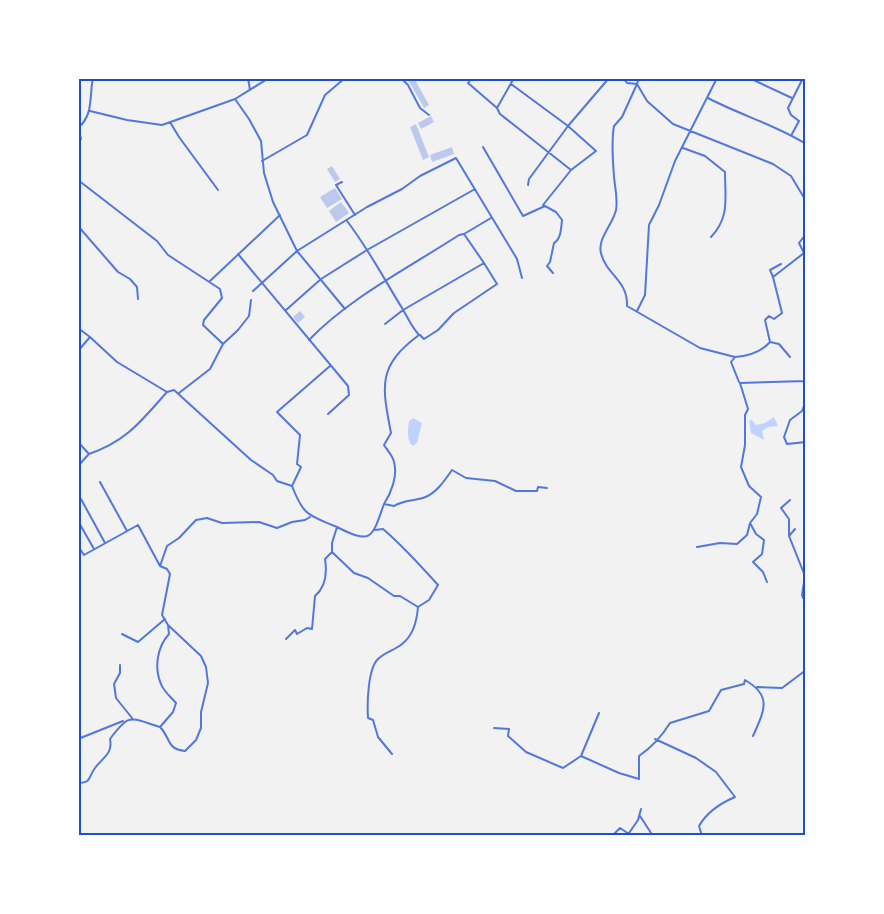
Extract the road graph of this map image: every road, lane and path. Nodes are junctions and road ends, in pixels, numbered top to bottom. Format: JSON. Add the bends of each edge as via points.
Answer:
{"nodes":[{"id":1,"x":93,"y":78,"type":"edge"},
{"id":2,"x":248,"y":78,"type":"edge"},
{"id":3,"x":269,"y":78,"type":"edge"},
{"id":4,"x":345,"y":78,"type":"edge"},
{"id":5,"x":401,"y":78,"type":"edge"},
{"id":6,"x":472,"y":78,"type":"edge"},
{"id":7,"x":514,"y":78,"type":"edge"},
{"id":8,"x":609,"y":78,"type":"edge"},
{"id":9,"x":622,"y":78,"type":"edge"},
{"id":10,"x":639,"y":78,"type":"edge"},
{"id":11,"x":717,"y":78,"type":"edge"},
{"id":12,"x":749,"y":78,"type":"edge"},
{"id":13,"x":803,"y":78,"type":"edge"},
{"id":14,"x":511,"y":84,"type":"junction"},
{"id":15,"x":637,"y":84,"type":"junction"},
{"id":16,"x":250,"y":90,"type":"junction"},
{"id":17,"x":708,"y":98,"type":"junction"},
{"id":18,"x":792,"y":98,"type":"junction"},
{"id":19,"x":235,"y":99,"type":"junction"},
{"id":20,"x":497,"y":108,"type":"junction"},
{"id":21,"x":90,"y":111,"type":"junction"},
{"id":22,"x":429,"y":115,"type":"dead end"},
{"id":23,"x":170,"y":122,"type":"junction"},
{"id":24,"x":568,"y":126,"type":"junction"},
{"id":25,"x":692,"y":130,"type":"junction"},
{"id":26,"x":792,"y":135,"type":"junction"},
{"id":27,"x":78,"y":143,"type":"edge"},
{"id":28,"x":806,"y":144,"type":"edge"},
{"id":29,"x":483,"y":147,"type":"dead end"},
{"id":30,"x":683,"y":148,"type":"junction"},
{"id":31,"x":548,"y":153,"type":"junction"},
{"id":32,"x":262,"y":162,"type":"junction"},
{"id":33,"x":571,"y":170,"type":"junction"},
{"id":34,"x":78,"y":180,"type":"edge"},
{"id":35,"x":342,"y":182,"type":"dead end"},
{"id":36,"x":528,"y":185,"type":"dead end"},
{"id":37,"x":475,"y":189,"type":"junction"},
{"id":38,"x":218,"y":190,"type":"dead end"},
{"id":39,"x":806,"y":201,"type":"edge"},
{"id":40,"x":545,"y":206,"type":"junction"},
{"id":41,"x":280,"y":215,"type":"junction"},
{"id":42,"x":355,"y":215,"type":"junction"},
{"id":43,"x":491,"y":218,"type":"junction"},
{"id":44,"x":347,"y":221,"type":"junction"},
{"id":45,"x":78,"y":226,"type":"edge"},
{"id":46,"x":464,"y":234,"type":"junction"},
{"id":47,"x":806,"y":234,"type":"edge"},
{"id":48,"x":711,"y":237,"type":"dead end"},
{"id":49,"x":367,"y":250,"type":"junction"},
{"id":50,"x":297,"y":251,"type":"junction"},
{"id":51,"x":804,"y":253,"type":"junction"},
{"id":52,"x":238,"y":254,"type":"junction"},
{"id":53,"x":806,"y":261,"type":"edge"},
{"id":54,"x":484,"y":263,"type":"junction"},
{"id":55,"x":780,"y":264,"type":"dead end"},
{"id":56,"x":553,"y":273,"type":"dead end"},
{"id":57,"x":773,"y":277,"type":"junction"},
{"id":58,"x":522,"y":278,"type":"dead end"},
{"id":59,"x":321,"y":279,"type":"junction"},
{"id":60,"x":209,"y":282,"type":"junction"},
{"id":61,"x":263,"y":282,"type":"junction"},
{"id":62,"x":385,"y":282,"type":"junction"},
{"id":63,"x":253,"y":291,"type":"dead end"},
{"id":64,"x":138,"y":299,"type":"dead end"},
{"id":65,"x":251,"y":300,"type":"dead end"},
{"id":66,"x":345,"y":309,"type":"junction"},
{"id":67,"x":286,"y":310,"type":"junction"},
{"id":68,"x":403,"y":310,"type":"junction"},
{"id":69,"x":637,"y":311,"type":"junction"},
{"id":70,"x":385,"y":324,"type":"dead end"},
{"id":71,"x":78,"y":328,"type":"edge"},
{"id":72,"x":419,"y":335,"type":"junction"},
{"id":73,"x":90,"y":338,"type":"junction"},
{"id":74,"x":309,"y":340,"type":"junction"},
{"id":75,"x":770,"y":342,"type":"junction"},
{"id":76,"x":223,"y":344,"type":"junction"},
{"id":77,"x":78,"y":351,"type":"edge"},
{"id":78,"x":735,"y":357,"type":"junction"},
{"id":79,"x":790,"y":357,"type":"dead end"},
{"id":80,"x":330,"y":366,"type":"junction"},
{"id":81,"x":806,"y":380,"type":"edge"},
{"id":82,"x":740,"y":383,"type":"junction"},
{"id":83,"x":167,"y":392,"type":"junction"},
{"id":84,"x":179,"y":393,"type":"junction"},
{"id":85,"x":328,"y":414,"type":"dead end"},
{"id":86,"x":78,"y":442,"type":"edge"},
{"id":87,"x":806,"y":442,"type":"edge"},
{"id":88,"x":89,"y":454,"type":"junction"},
{"id":89,"x":78,"y":466,"type":"edge"},
{"id":90,"x":100,"y":482,"type":"dead end"},
{"id":91,"x":292,"y":486,"type":"junction"},
{"id":92,"x":547,"y":488,"type":"dead end"},
{"id":93,"x":81,"y":499,"type":"dead end"},
{"id":94,"x":790,"y":500,"type":"dead end"},
{"id":95,"x":384,"y":504,"type":"junction"},
{"id":96,"x":310,"y":517,"type":"junction"},
{"id":97,"x":78,"y":521,"type":"edge"},
{"id":98,"x":750,"y":523,"type":"junction"},
{"id":99,"x":337,"y":527,"type":"junction"},
{"id":100,"x":795,"y":529,"type":"dead end"},
{"id":101,"x":375,"y":530,"type":"junction"},
{"id":102,"x":127,"y":531,"type":"junction"},
{"id":103,"x":789,"y":536,"type":"junction"},
{"id":104,"x":105,"y":543,"type":"junction"},
{"id":105,"x":78,"y":546,"type":"edge"},
{"id":106,"x":697,"y":548,"type":"dead end"},
{"id":107,"x":94,"y":549,"type":"junction"},
{"id":108,"x":332,"y":552,"type":"junction"},
{"id":109,"x":160,"y":566,"type":"junction"},
{"id":110,"x":767,"y":582,"type":"dead end"},
{"id":111,"x":806,"y":599,"type":"edge"},
{"id":112,"x":418,"y":607,"type":"junction"},
{"id":113,"x":165,"y":619,"type":"junction"},
{"id":114,"x":168,"y":625,"type":"junction"},
{"id":115,"x":123,"y":634,"type":"dead end"},
{"id":116,"x":286,"y":639,"type":"dead end"},
{"id":117,"x":120,"y":664,"type":"dead end"},
{"id":118,"x":806,"y":670,"type":"edge"},
{"id":119,"x":757,"y":687,"type":"junction"},
{"id":120,"x":599,"y":713,"type":"dead end"},
{"id":121,"x":132,"y":718,"type":"junction"},
{"id":122,"x":123,"y":721,"type":"junction"},
{"id":123,"x":160,"y":727,"type":"junction"},
{"id":124,"x":494,"y":728,"type":"dead end"},
{"id":125,"x":753,"y":736,"type":"dead end"},
{"id":126,"x":78,"y":739,"type":"edge"},
{"id":127,"x":656,"y":740,"type":"junction"},
{"id":128,"x":392,"y":754,"type":"dead end"},
{"id":129,"x":580,"y":756,"type":"junction"},
{"id":130,"x":78,"y":783,"type":"edge"},
{"id":131,"x":641,"y":809,"type":"dead end"},
{"id":132,"x":639,"y":815,"type":"junction"},
{"id":133,"x":628,"y":835,"type":"edge"},
{"id":134,"x":612,"y":836,"type":"edge"},
{"id":135,"x":653,"y":836,"type":"edge"},
{"id":136,"x":702,"y":836,"type":"edge"}],
"edges":[{"from":1,"to":21,"type":"street"},
{"from":2,"to":16,"type":"street"},
{"from":3,"to":16,"type":"street"},
{"from":4,"to":32,"type":"street","via":[[325,95],[307,135]]},
{"from":5,"to":22,"type":"street"},
{"from":6,"to":20,"type":"street","via":[[468,83]]},
{"from":7,"to":14,"type":"street"},
{"from":8,"to":24,"type":"street"},
{"from":9,"to":15,"type":"street"},
{"from":10,"to":15,"type":"street"},
{"from":11,"to":17,"type":"street"},
{"from":12,"to":18,"type":"street"},
{"from":13,"to":18,"type":"street"},
{"from":14,"to":20,"type":"street"},
{"from":14,"to":24,"type":"street"},
{"from":15,"to":25,"type":"street","via":[[647,101],[673,124]]},
{"from":15,"to":69,"type":"street","via":[[614,126],[616,212],[599,246],[609,269],[626,290],[627,306]]},
{"from":16,"to":19,"type":"street"},
{"from":17,"to":25,"type":"street"},
{"from":17,"to":26,"type":"street"},
{"from":18,"to":26,"type":"street","via":[[788,108],[799,121]]},
{"from":19,"to":23,"type":"street"},
{"from":19,"to":32,"type":"street","via":[[261,141]]},
{"from":20,"to":31,"type":"street"},
{"from":21,"to":23,"type":"street","via":[[162,125]]},
{"from":21,"to":27,"type":"street","via":[[78,128]]},
{"from":23,"to":38,"type":"street"},
{"from":24,"to":31,"type":"street"},
{"from":24,"to":33,"type":"street","via":[[596,151]]},
{"from":25,"to":30,"type":"street"},
{"from":25,"to":39,"type":"street","via":[[774,164],[791,176]]},
{"from":26,"to":28,"type":"street"},
{"from":29,"to":40,"type":"street","via":[[523,216]]},
{"from":30,"to":48,"type":"street","via":[[705,156],[725,172],[725,213]]},
{"from":30,"to":69,"type":"street","via":[[649,225],[645,295]]},
{"from":31,"to":33,"type":"street"},
{"from":31,"to":36,"type":"street"},
{"from":32,"to":41,"type":"street"},
{"from":33,"to":40,"type":"street"},
{"from":34,"to":60,"type":"street","via":[[157,241],[168,255]]},
{"from":35,"to":42,"type":"street","via":[[336,185]]},
{"from":37,"to":42,"type":"street","via":[[456,158]]},
{"from":37,"to":43,"type":"street"},
{"from":37,"to":49,"type":"street"},
{"from":40,"to":56,"type":"street","via":[[562,220],[547,266]]},
{"from":41,"to":50,"type":"street"},
{"from":41,"to":52,"type":"street"},
{"from":42,"to":44,"type":"street"},
{"from":43,"to":46,"type":"street"},
{"from":43,"to":58,"type":"street","via":[[517,259]]},
{"from":44,"to":49,"type":"street"},
{"from":44,"to":50,"type":"street"},
{"from":45,"to":64,"type":"street","via":[[118,272],[137,287]]},
{"from":46,"to":54,"type":"street"},
{"from":46,"to":62,"type":"street"},
{"from":47,"to":51,"type":"street","via":[[799,243]]},
{"from":49,"to":59,"type":"street"},
{"from":49,"to":62,"type":"street"},
{"from":50,"to":59,"type":"street"},
{"from":50,"to":61,"type":"street"},
{"from":51,"to":53,"type":"street"},
{"from":51,"to":57,"type":"street"},
{"from":52,"to":60,"type":"street"},
{"from":52,"to":61,"type":"street"},
{"from":54,"to":68,"type":"street"},
{"from":54,"to":72,"type":"street","via":[[497,284],[454,313],[438,330],[424,339]]},
{"from":55,"to":57,"type":"street","via":[[770,270]]},
{"from":57,"to":75,"type":"street","via":[[782,313],[765,320]]},
{"from":59,"to":66,"type":"street"},
{"from":59,"to":67,"type":"street"},
{"from":60,"to":76,"type":"street","via":[[220,289],[222,298],[203,325]]},
{"from":61,"to":63,"type":"street"},
{"from":61,"to":67,"type":"street"},
{"from":62,"to":66,"type":"street"},
{"from":62,"to":68,"type":"street"},
{"from":65,"to":76,"type":"street","via":[[249,316]]},
{"from":66,"to":74,"type":"street"},
{"from":67,"to":74,"type":"street"},
{"from":68,"to":70,"type":"street"},
{"from":68,"to":72,"type":"street"},
{"from":69,"to":78,"type":"street","via":[[700,348]]},
{"from":71,"to":73,"type":"street"},
{"from":72,"to":95,"type":"street","via":[[403,347],[386,371],[384,390],[392,433],[384,445],[395,465],[390,495]]},
{"from":73,"to":77,"type":"street"},
{"from":73,"to":83,"type":"street","via":[[117,362]]},
{"from":74,"to":80,"type":"street"},
{"from":75,"to":78,"type":"street","via":[[764,348]]},
{"from":75,"to":79,"type":"street","via":[[779,344]]},
{"from":76,"to":84,"type":"street","via":[[210,369]]},
{"from":78,"to":82,"type":"street","via":[[730,362]]},
{"from":80,"to":85,"type":"street","via":[[348,386],[349,395]]},
{"from":80,"to":91,"type":"street","via":[[277,412],[300,435],[297,464],[301,467]]},
{"from":81,"to":82,"type":"street"},
{"from":81,"to":87,"type":"street","via":[[806,401],[802,411],[790,420],[784,437],[787,444]]},
{"from":82,"to":98,"type":"street","via":[[748,409],[741,467],[749,486],[762,497]]},
{"from":83,"to":84,"type":"street"},
{"from":83,"to":88,"type":"street","via":[[123,439]]},
{"from":84,"to":91,"type":"street","via":[[277,481]]},
{"from":86,"to":88,"type":"street"},
{"from":88,"to":89,"type":"street"},
{"from":90,"to":102,"type":"street"},
{"from":91,"to":96,"type":"street"},
{"from":92,"to":95,"type":"street","via":[[516,491],[495,481],[466,478],[452,470],[426,497],[394,506]]},
{"from":93,"to":104,"type":"street"},
{"from":94,"to":103,"type":"street","via":[[781,508],[789,519]]},
{"from":95,"to":101,"type":"street"},
{"from":96,"to":99,"type":"street"},
{"from":96,"to":109,"type":"street","via":[[277,528],[259,522],[196,520],[167,546]]},
{"from":97,"to":107,"type":"street"},
{"from":98,"to":106,"type":"street","via":[[747,535],[737,544]]},
{"from":98,"to":110,"type":"street","via":[[764,540],[762,554],[753,562]]},
{"from":99,"to":101,"type":"street","via":[[358,538]]},
{"from":99,"to":108,"type":"street"},
{"from":100,"to":103,"type":"street"},
{"from":101,"to":112,"type":"street","via":[[383,529],[398,542],[438,585],[429,600]]},
{"from":102,"to":104,"type":"street"},
{"from":102,"to":109,"type":"street","via":[[138,525]]},
{"from":103,"to":111,"type":"street","via":[[805,576],[802,595]]},
{"from":104,"to":107,"type":"street"},
{"from":105,"to":107,"type":"street","via":[[83,555]]},
{"from":108,"to":112,"type":"street","via":[[354,573]]},
{"from":108,"to":116,"type":"street","via":[[325,559],[327,571],[321,592],[315,596],[312,629],[297,634],[295,630]]},
{"from":109,"to":113,"type":"street","via":[[170,574],[162,615]]},
{"from":112,"to":128,"type":"street","via":[[417,622],[404,644],[377,659],[369,681],[368,718],[373,720],[378,737]]},
{"from":113,"to":114,"type":"street"},
{"from":113,"to":115,"type":"street","via":[[138,642]]},
{"from":114,"to":123,"type":"street","via":[[169,634],[158,653],[158,673],[165,693],[176,703]]},
{"from":114,"to":123,"type":"street","via":[[201,656],[208,684],[201,728],[185,751],[171,747]]},
{"from":117,"to":121,"type":"street","via":[[114,684],[116,698]]},
{"from":118,"to":119,"type":"street","via":[[782,688]]},
{"from":119,"to":125,"type":"street","via":[[764,698],[763,714]]},
{"from":119,"to":127,"type":"street","via":[[746,680],[744,684],[720,690],[709,711],[670,723]]},
{"from":120,"to":129,"type":"street"},
{"from":121,"to":122,"type":"street"},
{"from":121,"to":123,"type":"street"},
{"from":122,"to":126,"type":"street"},
{"from":122,"to":130,"type":"street","via":[[110,739],[108,756],[94,768],[87,783]]},
{"from":124,"to":129,"type":"street","via":[[509,729],[508,736],[526,752],[563,768]]},
{"from":127,"to":129,"type":"street","via":[[639,756],[639,779]]},
{"from":127,"to":136,"type":"street","via":[[716,772],[735,796],[704,818],[699,826]]},
{"from":131,"to":132,"type":"street"},
{"from":132,"to":133,"type":"street"},
{"from":132,"to":135,"type":"street"},
{"from":133,"to":134,"type":"street","via":[[620,828]]}]}
